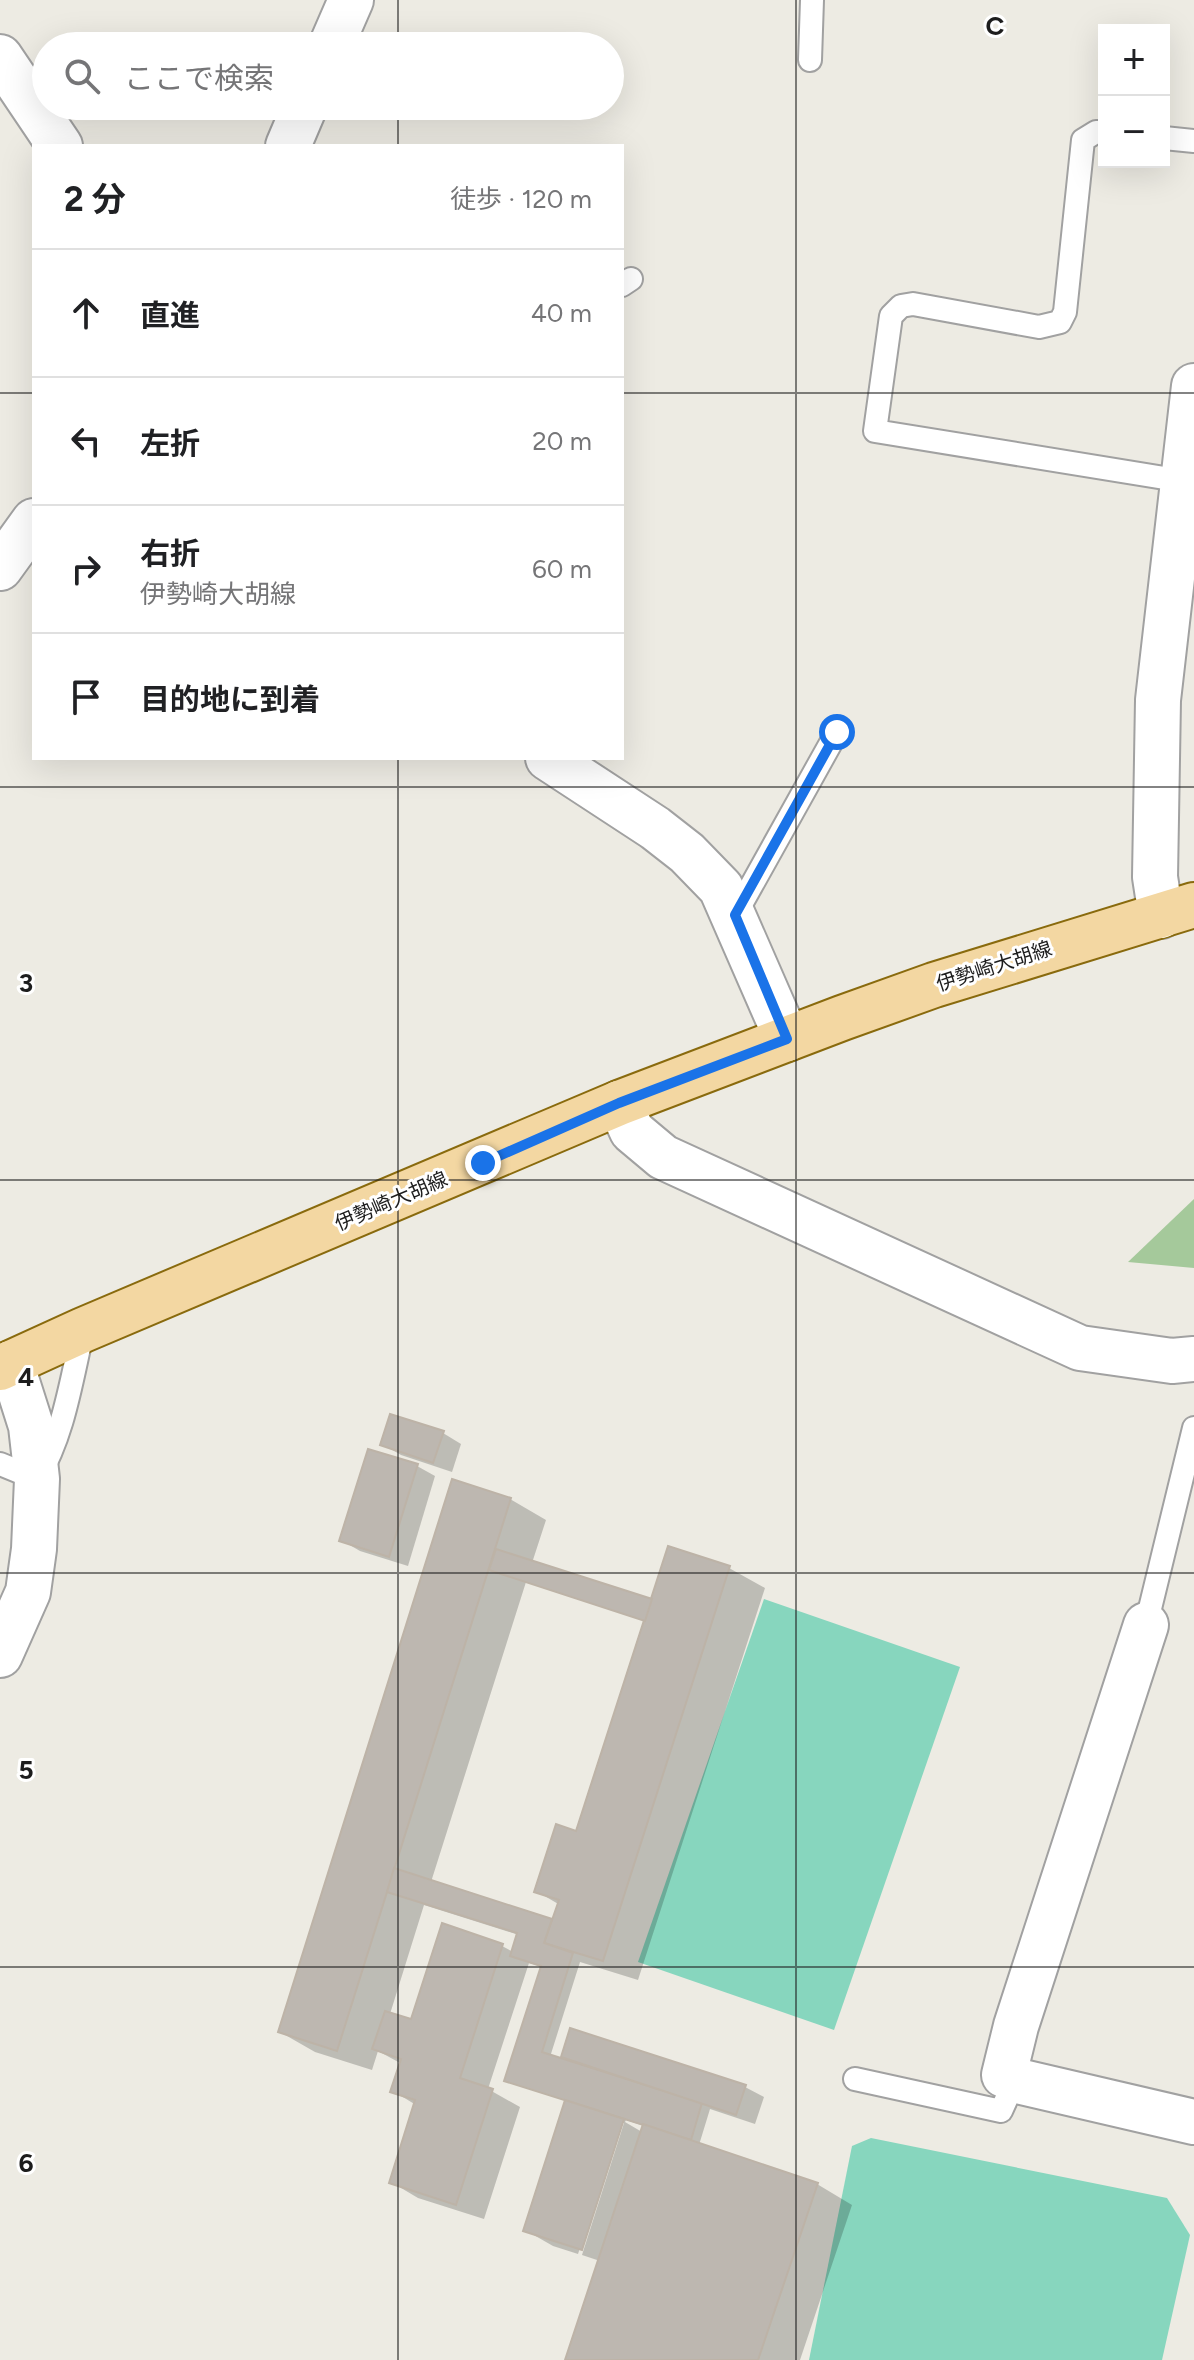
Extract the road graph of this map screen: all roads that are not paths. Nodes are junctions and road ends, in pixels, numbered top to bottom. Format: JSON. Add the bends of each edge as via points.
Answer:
{"nodes":[{"id":1,"x":351,"y":0,"type":"edge"},
{"id":2,"x":812,"y":0,"type":"edge"},
{"id":3,"x":337,"y":32,"type":"edge"},
{"id":4,"x":0,"y":57,"type":"edge"},
{"id":5,"x":810,"y":60,"type":"dead end"},
{"id":6,"x":32,"y":104,"type":"edge"},
{"id":7,"x":42,"y":120,"type":"edge"},
{"id":8,"x":299,"y":120,"type":"edge"},
{"id":9,"x":1098,"y":132,"type":"edge"},
{"id":10,"x":1170,"y":139,"type":"edge"},
{"id":11,"x":1194,"y":141,"type":"edge"},
{"id":12,"x":59,"y":144,"type":"edge"},
{"id":13,"x":289,"y":144,"type":"edge"},
{"id":14,"x":1194,"y":386,"type":"edge"},
{"id":15,"x":1183,"y":481,"type":"junction"},
{"id":16,"x":32,"y":524,"type":"edge"},
{"id":17,"x":0,"y":568,"type":"edge"},
{"id":18,"x":837,"y":732,"type":"dead end"},
{"id":19,"x":551,"y":760,"type":"edge"},
{"id":20,"x":1178,"y":910,"type":"edge"},
{"id":21,"x":735,"y":915,"type":"junction"},
{"id":22,"x":787,"y":1039,"type":"junction"},
{"id":23,"x":619,"y":1103,"type":"junction"},
{"id":24,"x":83,"y":1330,"type":"junction"},
{"id":25,"x":1194,"y":1359,"type":"edge"},
{"id":26,"x":6,"y":1365,"type":"edge"},
{"id":27,"x":1194,"y":1428,"type":"edge"},
{"id":28,"x":18,"y":1472,"type":"edge"},
{"id":29,"x":1146,"y":1625,"type":"joint"},
{"id":30,"x":0,"y":1655,"type":"edge"},
{"id":31,"x":1004,"y":2075,"type":"junction"},
{"id":32,"x":855,"y":2079,"type":"dead end"},
{"id":33,"x":1194,"y":2122,"type":"edge"}],
"edges":[{"from":1,"to":3,"type":"street"},
{"from":2,"to":5,"type":"lane"},
{"from":4,"to":6,"type":"street"},
{"from":7,"to":12,"type":"street"},
{"from":8,"to":13,"type":"street"},
{"from":9,"to":15,"type":"lane","via":[[1083,140],[1060,322],[1039,327],[901,306],[891,316],[875,431]]},
{"from":10,"to":11,"type":"lane"},
{"from":14,"to":15,"type":"street"},
{"from":15,"to":20,"type":"street","via":[[1158,700],[1155,877]]},
{"from":16,"to":17,"type":"street"},
{"from":18,"to":21,"type":"lane"},
{"from":19,"to":21,"type":"street","via":[[687,853],[721,888]]},
{"from":20,"to":22,"type":"main road","name":"伊勢崎大胡線","via":[[934,985]]},
{"from":21,"to":22,"type":"street"},
{"from":22,"to":23,"type":"main road","name":"伊勢崎大胡線"},
{"from":23,"to":24,"type":"main road","name":"伊勢崎大胡線"},
{"from":23,"to":25,"type":"street","via":[[632,1131],[663,1157],[1080,1348],[1172,1361]]},
{"from":24,"to":26,"type":"main road","name":"伊勢崎大胡線"},
{"from":24,"to":28,"type":"lane","via":[[51,1456]]},
{"from":26,"to":28,"type":"street","via":[[31,1426]]},
{"from":27,"to":29,"type":"lane"},
{"from":28,"to":30,"type":"street","via":[[34,1549],[28,1592]]},
{"from":29,"to":31,"type":"street"},
{"from":31,"to":32,"type":"lane","via":[[1010,2091],[1001,2111]]},
{"from":31,"to":33,"type":"street"}]}
